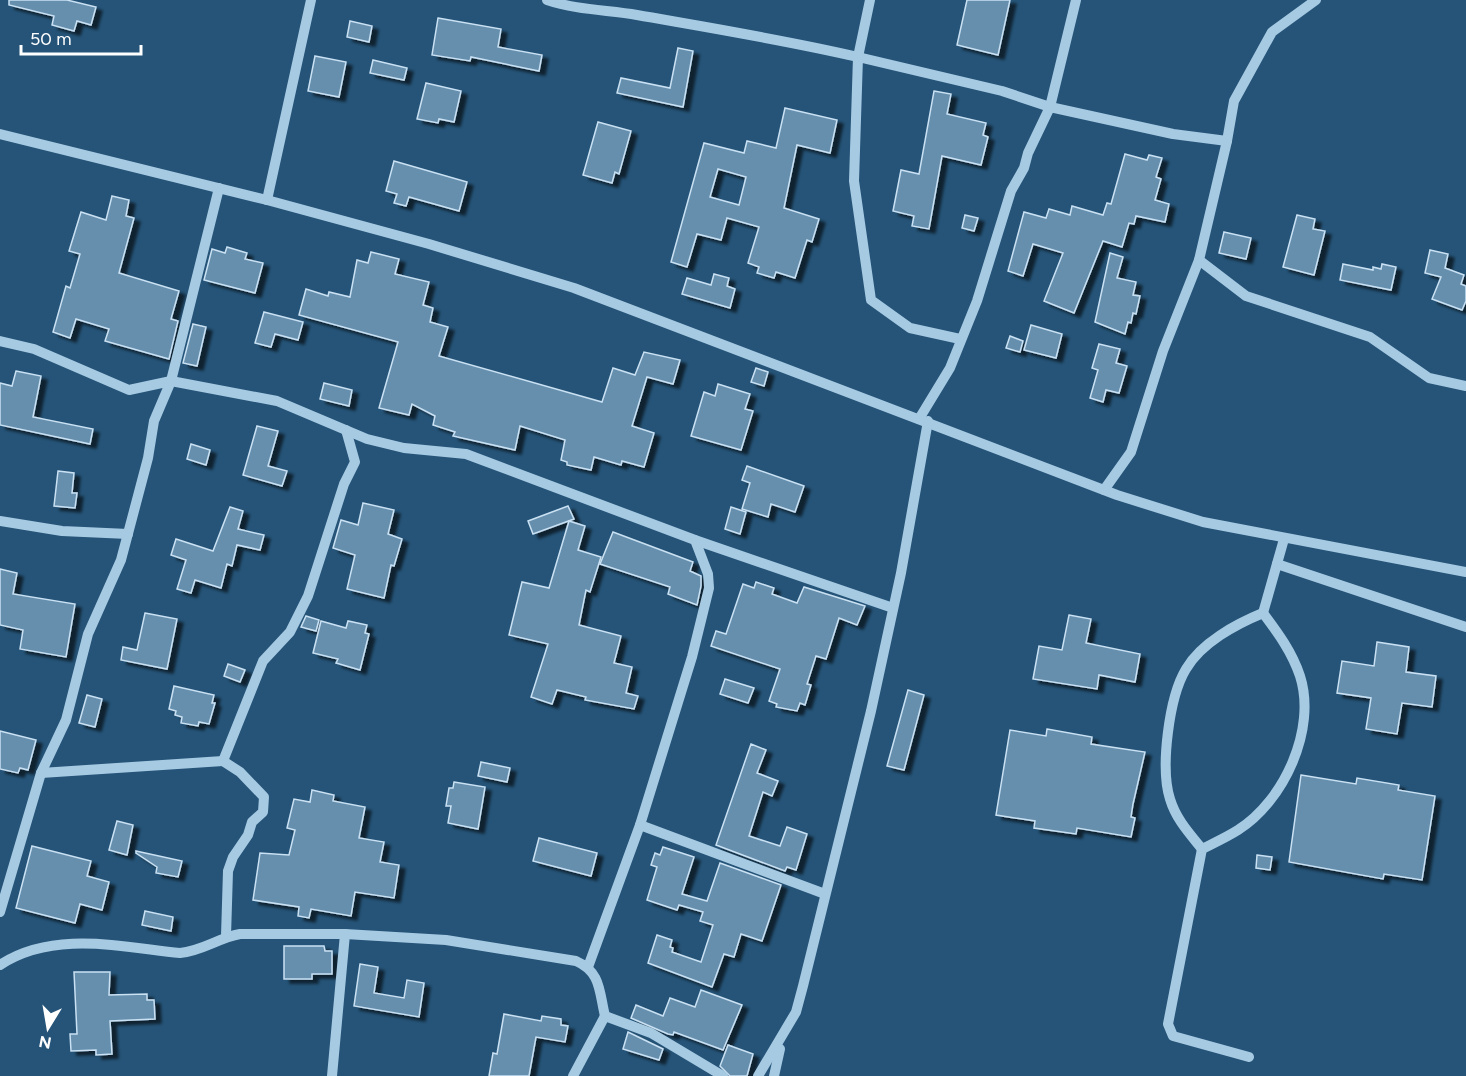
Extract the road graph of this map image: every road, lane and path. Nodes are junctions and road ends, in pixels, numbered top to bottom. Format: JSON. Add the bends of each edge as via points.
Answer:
{"nodes":[{"id":1,"x":311,"y":0,"type":"edge"},
{"id":2,"x":548,"y":0,"type":"edge"},
{"id":3,"x":870,"y":0,"type":"edge"},
{"id":4,"x":1076,"y":0,"type":"edge"},
{"id":5,"x":1317,"y":0,"type":"edge"},
{"id":6,"x":858,"y":57,"type":"junction"},
{"id":7,"x":1050,"y":107,"type":"junction"},
{"id":8,"x":0,"y":134,"type":"edge"},
{"id":9,"x":1227,"y":141,"type":"junction"},
{"id":10,"x":219,"y":188,"type":"junction"},
{"id":11,"x":267,"y":200,"type":"junction"},
{"id":12,"x":1199,"y":260,"type":"junction"},
{"id":13,"x":960,"y":339,"type":"junction"},
{"id":14,"x":0,"y":341,"type":"edge"},
{"id":15,"x":171,"y":381,"type":"junction"},
{"id":16,"x":1466,"y":386,"type":"edge"},
{"id":17,"x":923,"y":420,"type":"junction"},
{"id":18,"x":346,"y":430,"type":"junction"},
{"id":19,"x":1104,"y":490,"type":"junction"},
{"id":20,"x":0,"y":521,"type":"edge"},
{"id":21,"x":128,"y":534,"type":"junction"},
{"id":22,"x":1284,"y":539,"type":"junction"},
{"id":23,"x":695,"y":540,"type":"junction"},
{"id":24,"x":1277,"y":564,"type":"junction"},
{"id":25,"x":1466,"y":572,"type":"edge"},
{"id":26,"x":893,"y":608,"type":"junction"},
{"id":27,"x":1263,"y":613,"type":"junction"},
{"id":28,"x":1466,"y":627,"type":"edge"},
{"id":29,"x":223,"y":761,"type":"junction"},
{"id":30,"x":41,"y":773,"type":"junction"},
{"id":31,"x":640,"y":825,"type":"junction"},
{"id":32,"x":1202,"y":849,"type":"junction"},
{"id":33,"x":825,"y":894,"type":"junction"},
{"id":34,"x":0,"y":912,"type":"edge"},
{"id":35,"x":345,"y":934,"type":"junction"},
{"id":36,"x":226,"y":936,"type":"junction"},
{"id":37,"x":0,"y":965,"type":"edge"},
{"id":38,"x":588,"y":966,"type":"junction"},
{"id":39,"x":605,"y":1016,"type":"junction"},
{"id":40,"x":782,"y":1040,"type":"junction"},
{"id":41,"x":1249,"y":1057,"type":"dead end"},
{"id":42,"x":332,"y":1076,"type":"edge"},
{"id":43,"x":573,"y":1076,"type":"edge"},
{"id":44,"x":723,"y":1076,"type":"edge"},
{"id":45,"x":758,"y":1076,"type":"edge"},
{"id":46,"x":774,"y":1076,"type":"edge"}],
"edges":[{"from":1,"to":11,"type":"street"},
{"from":2,"to":6,"type":"street","via":[[564,6],[774,38]]},
{"from":3,"to":6,"type":"street"},
{"from":4,"to":7,"type":"street"},
{"from":5,"to":9,"type":"street","via":[[1272,32],[1234,101]]},
{"from":6,"to":7,"type":"street","via":[[1002,91]]},
{"from":6,"to":13,"type":"street","via":[[854,181],[871,300],[910,328]]},
{"from":7,"to":9,"type":"street","via":[[1173,134]]},
{"from":7,"to":13,"type":"street","via":[[1011,191],[977,301]]},
{"from":8,"to":10,"type":"street"},
{"from":9,"to":12,"type":"street"},
{"from":10,"to":11,"type":"street"},
{"from":10,"to":15,"type":"street"},
{"from":11,"to":17,"type":"street","via":[[574,288]]},
{"from":12,"to":16,"type":"street","via":[[1246,296],[1370,337],[1429,378]]},
{"from":12,"to":19,"type":"street","via":[[1163,351],[1131,452]]},
{"from":13,"to":17,"type":"street"},
{"from":14,"to":15,"type":"street","via":[[34,349],[129,390]]},
{"from":15,"to":18,"type":"street","via":[[277,401]]},
{"from":15,"to":21,"type":"street","via":[[157,412]]},
{"from":17,"to":19,"type":"street"},
{"from":17,"to":26,"type":"street"},
{"from":18,"to":23,"type":"street","via":[[389,445],[466,454]]},
{"from":18,"to":29,"type":"street","via":[[355,462],[344,484],[314,583],[290,632],[263,661]]},
{"from":19,"to":22,"type":"street","via":[[1203,522]]},
{"from":20,"to":21,"type":"street","via":[[62,531]]},
{"from":21,"to":30,"type":"street","via":[[117,574],[88,634],[66,720]]},
{"from":22,"to":24,"type":"street"},
{"from":22,"to":25,"type":"street"},
{"from":23,"to":26,"type":"street"},
{"from":23,"to":31,"type":"street","via":[[709,588],[685,685]]},
{"from":24,"to":27,"type":"street"},
{"from":24,"to":28,"type":"street"},
{"from":26,"to":33,"type":"street"},
{"from":27,"to":32,"type":"street","via":[[1244,621],[1200,654],[1186,669],[1176,699],[1169,727],[1169,797],[1178,819]]},
{"from":27,"to":32,"type":"street","via":[[1284,641],[1300,677],[1302,721],[1294,760],[1286,781],[1270,800],[1239,829]]},
{"from":29,"to":30,"type":"street"},
{"from":29,"to":36,"type":"street","via":[[264,797],[263,812],[252,822],[228,872]]},
{"from":30,"to":34,"type":"street"},
{"from":31,"to":33,"type":"street"},
{"from":31,"to":38,"type":"street"},
{"from":32,"to":41,"type":"street","via":[[1168,1024],[1173,1036]]},
{"from":33,"to":40,"type":"street","via":[[796,1012]]},
{"from":35,"to":36,"type":"street"},
{"from":35,"to":38,"type":"street","via":[[454,941]]},
{"from":35,"to":42,"type":"street"},
{"from":36,"to":37,"type":"street","via":[[208,947],[180,953],[73,942],[57,944],[18,952]]},
{"from":38,"to":39,"type":"street","via":[[595,974]]},
{"from":39,"to":43,"type":"street"},
{"from":39,"to":44,"type":"street","via":[[651,1033]]},
{"from":40,"to":45,"type":"street"},
{"from":40,"to":46,"type":"street"}]}
